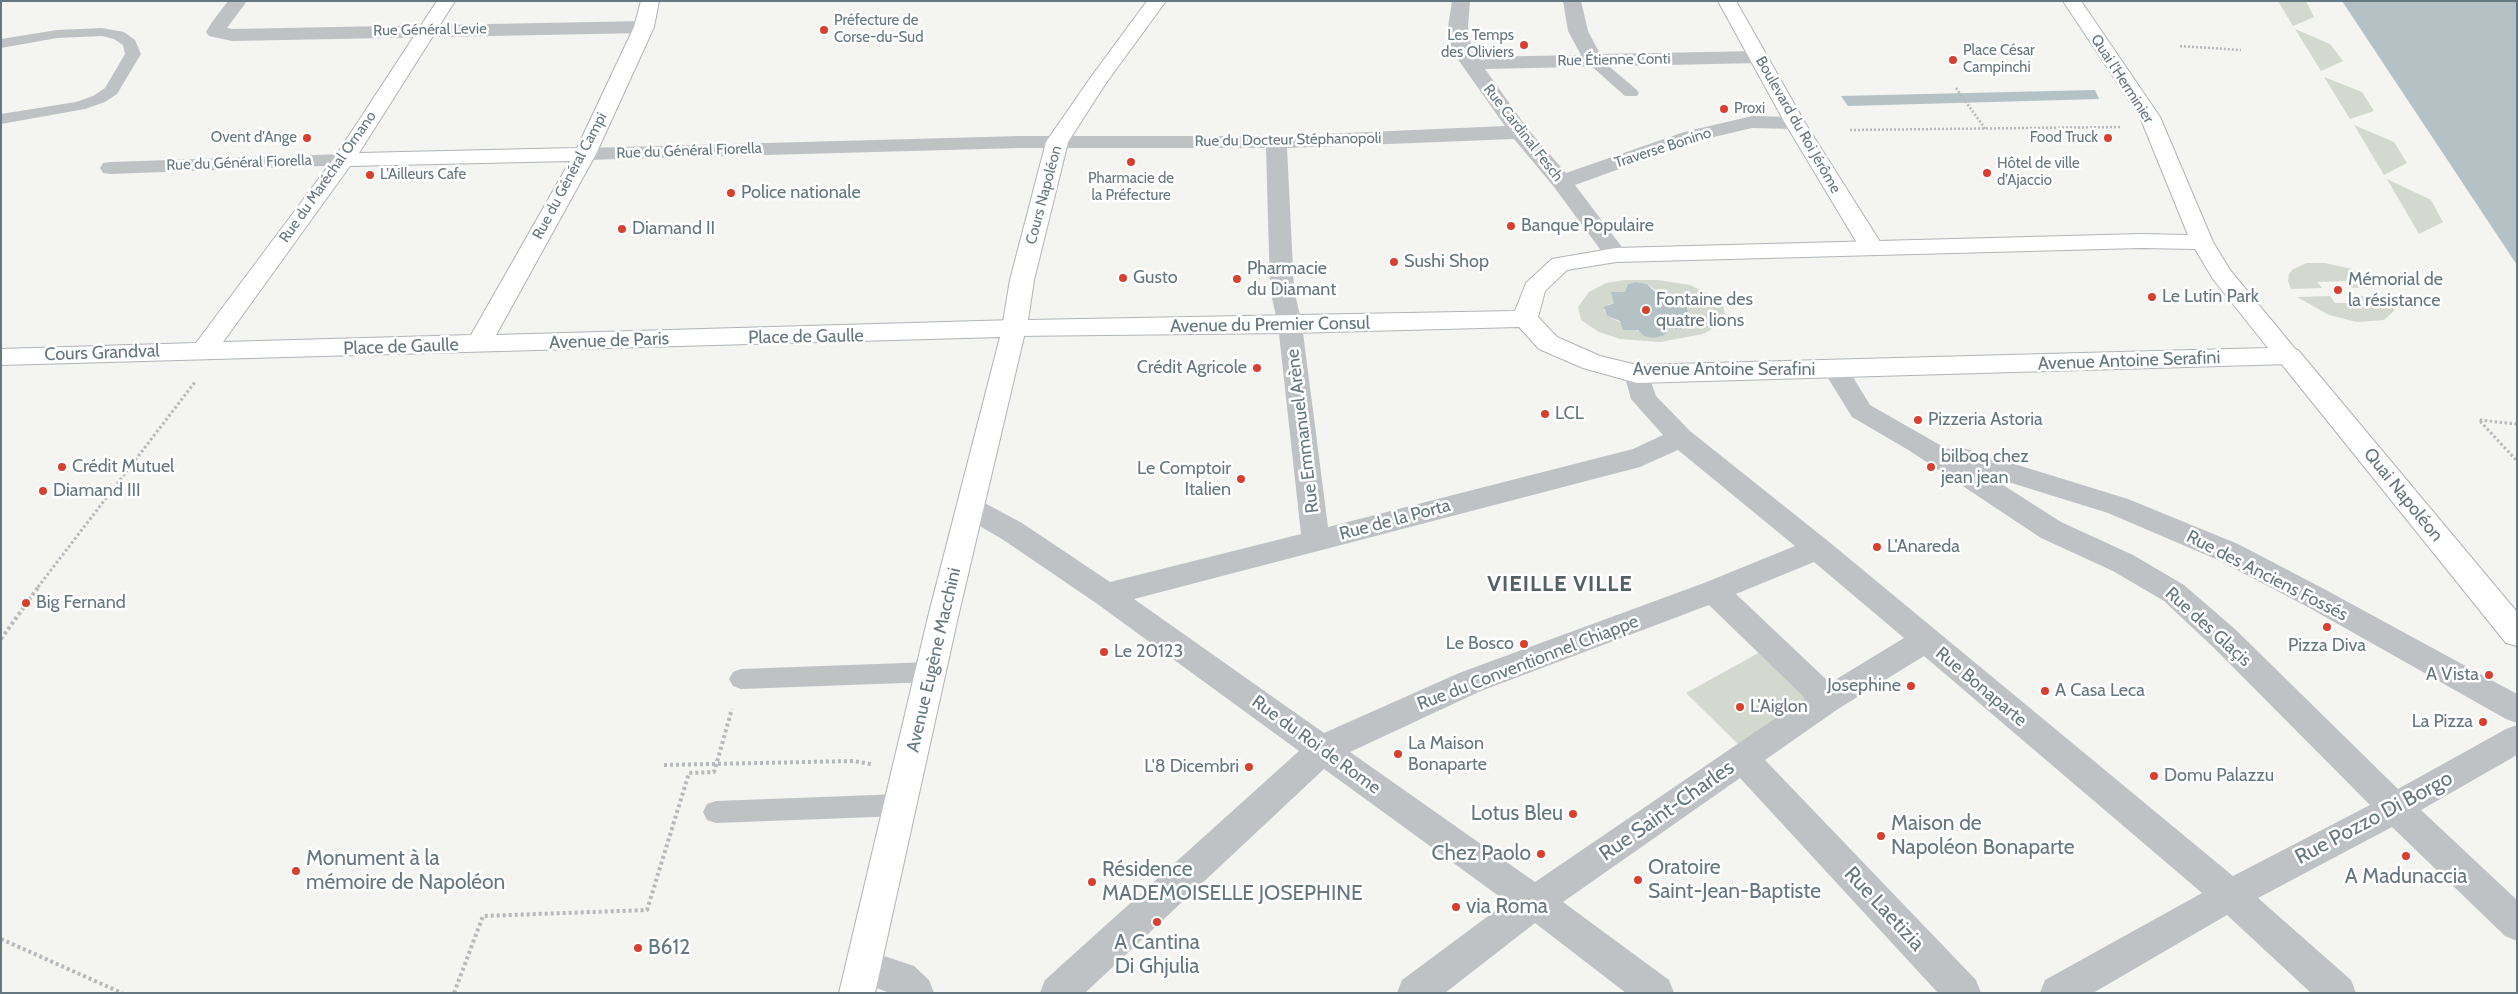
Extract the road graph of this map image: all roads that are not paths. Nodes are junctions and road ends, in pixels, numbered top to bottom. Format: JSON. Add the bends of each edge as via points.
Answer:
{"nodes":[{"id":1,"x":238,"y":1,"type":"edge"},
{"id":2,"x":446,"y":1,"type":"edge"},
{"id":3,"x":650,"y":1,"type":"edge"},
{"id":4,"x":1157,"y":1,"type":"edge"},
{"id":5,"x":1461,"y":1,"type":"edge"},
{"id":6,"x":1572,"y":1,"type":"edge"},
{"id":7,"x":1727,"y":1,"type":"edge"},
{"id":8,"x":2072,"y":1,"type":"edge"},
{"id":9,"x":644,"y":27,"type":"junction"},
{"id":10,"x":426,"y":30,"type":"junction"},
{"id":11,"x":1,"y":44,"type":"edge"},
{"id":12,"x":1759,"y":57,"type":"junction"},
{"id":13,"x":1594,"y":61,"type":"junction"},
{"id":14,"x":1469,"y":63,"type":"junction"},
{"id":15,"x":1630,"y":93,"type":"dead end"},
{"id":16,"x":1,"y":119,"type":"edge"},
{"id":17,"x":1795,"y":123,"type":"junction"},
{"id":18,"x":1520,"y":132,"type":"junction"},
{"id":19,"x":1057,"y":142,"type":"junction"},
{"id":20,"x":1276,"y":142,"type":"junction"},
{"id":21,"x":585,"y":154,"type":"junction"},
{"id":22,"x":344,"y":160,"type":"junction"},
{"id":23,"x":111,"y":168,"type":"dead end"},
{"id":24,"x":1562,"y":182,"type":"junction"},
{"id":25,"x":2202,"y":242,"type":"junction"},
{"id":26,"x":1872,"y":248,"type":"junction"},
{"id":27,"x":1616,"y":255,"type":"junction"},
{"id":28,"x":1526,"y":319,"type":"junction"},
{"id":29,"x":1290,"y":325,"type":"junction"},
{"id":30,"x":1014,"y":328,"type":"junction"},
{"id":31,"x":478,"y":345,"type":"junction"},
{"id":32,"x":204,"y":350,"type":"junction"},
{"id":33,"x":1,"y":356,"type":"edge"},
{"id":34,"x":2289,"y":356,"type":"junction"},
{"id":35,"x":1836,"y":370,"type":"junction"},
{"id":36,"x":1637,"y":374,"type":"junction"},
{"id":37,"x":1681,"y":438,"type":"junction"},
{"id":38,"x":1919,"y":444,"type":"junction"},
{"id":39,"x":969,"y":508,"type":"junction"},
{"id":40,"x":1316,"y":541,"type":"junction"},
{"id":41,"x":1818,"y":549,"type":"junction"},
{"id":42,"x":1714,"y":591,"type":"junction"},
{"id":43,"x":1106,"y":594,"type":"junction"},
{"id":44,"x":2517,"y":634,"type":"edge"},
{"id":45,"x":1926,"y":640,"type":"junction"},
{"id":46,"x":931,"y":672,"type":"junction"},
{"id":47,"x":741,"y":679,"type":"dead end"},
{"id":48,"x":1827,"y":700,"type":"junction"},
{"id":49,"x":2517,"y":710,"type":"edge"},
{"id":50,"x":2517,"y":740,"type":"edge"},
{"id":51,"x":1323,"y":749,"type":"junction"},
{"id":52,"x":1742,"y":759,"type":"junction"},
{"id":53,"x":900,"y":805,"type":"junction"},
{"id":54,"x":2395,"y":808,"type":"junction"},
{"id":55,"x":716,"y":812,"type":"dead end"},
{"id":56,"x":2230,"y":895,"type":"junction"},
{"id":57,"x":1535,"y":902,"type":"junction"},
{"id":58,"x":2517,"y":924,"type":"edge"},
{"id":59,"x":860,"y":979,"type":"edge"},
{"id":60,"x":916,"y":993,"type":"edge"},
{"id":61,"x":1058,"y":993,"type":"edge"},
{"id":62,"x":1415,"y":993,"type":"edge"},
{"id":63,"x":1656,"y":993,"type":"edge"},
{"id":64,"x":1964,"y":993,"type":"edge"},
{"id":65,"x":2058,"y":993,"type":"edge"},
{"id":66,"x":2338,"y":993,"type":"edge"}],
"edges":[{"from":1,"to":10,"type":"street","name":"Rue Général Levie","via":[[216,32]]},
{"from":2,"to":10,"type":"main road","name":"Rue du Maréchal Ornano"},
{"from":3,"to":9,"type":"main road","name":"Rue du Général Campi"},
{"from":4,"to":19,"type":"main road","name":"Cours Napoléon"},
{"from":5,"to":14,"type":"street","name":"Rue Cardinal Fesch","via":[[1458,27],[1462,51]]},
{"from":6,"to":13,"type":"street","via":[[1578,31]]},
{"from":7,"to":12,"type":"main road","name":"Boulevard du Roi Jérôme"},
{"from":8,"to":25,"type":"main road","name":"Quai l'Herminier","via":[[2150,117]]},
{"from":9,"to":10,"type":"street","name":"Rue Général Levie"},
{"from":9,"to":21,"type":"main road","name":"Rue du Général Campi"},
{"from":10,"to":22,"type":"main road","name":"Rue du Maréchal Ornano"},
{"from":11,"to":16,"type":"lane","via":[[56,34],[102,32],[119,35],[130,43],[134,54],[110,91],[99,99],[80,106]]},
{"from":12,"to":13,"type":"street","name":"Rue Étienne Conti"},
{"from":12,"to":17,"type":"main road","name":"Boulevard du Roi Jérôme"},
{"from":13,"to":14,"type":"street","name":"Rue Étienne Conti"},
{"from":13,"to":15,"type":"lane"},
{"from":14,"to":18,"type":"street","name":"Rue Cardinal Fesch"},
{"from":17,"to":24,"type":"street","name":"Traverse Bonino","via":[[1752,122],[1691,136]]},
{"from":17,"to":26,"type":"main road","name":"Boulevard du Roi Jérôme"},
{"from":18,"to":20,"type":"street","name":"Rue du Docteur Stéphanopoli"},
{"from":18,"to":24,"type":"street","name":"Rue Cardinal Fesch"},
{"from":19,"to":20,"type":"street","name":"Rue du Docteur Stéphanopoli"},
{"from":19,"to":21,"type":"street","name":"Rue du Général Fiorella"},
{"from":19,"to":30,"type":"main road","name":"Cours Napoléon","via":[[1022,280]]},
{"from":20,"to":29,"type":"street","name":"Rue Emmanuel Arène","via":[[1282,290]]},
{"from":21,"to":22,"type":"main road","name":"Rue du Général Fiorella"},
{"from":21,"to":31,"type":"main road","name":"Rue du Général Campi"},
{"from":22,"to":23,"type":"street","name":"Rue du Général Fiorella"},
{"from":22,"to":32,"type":"main road","name":"Rue du Maréchal Ornano"},
{"from":24,"to":27,"type":"street","name":"Rue Cardinal Fesch"},
{"from":25,"to":26,"type":"main road","via":[[2141,240]]},
{"from":25,"to":34,"type":"main road","name":"Quai l'Herminier","via":[[2227,282]]},
{"from":26,"to":27,"type":"main road"},
{"from":27,"to":28,"type":"main road","via":[[1560,264],[1534,288]]},
{"from":28,"to":29,"type":"main road","name":"Avenue du Premier Consul"},
{"from":28,"to":36,"type":"main road","name":"Avenue Antoine Serafini","via":[[1548,343],[1592,362]]},
{"from":29,"to":30,"type":"main road","name":"Avenue du Premier Consul"},
{"from":29,"to":40,"type":"street","name":"Rue Emmanuel Arène"},
{"from":30,"to":31,"type":"main road","name":"Avenue de Paris"},
{"from":30,"to":39,"type":"main road","name":"Avenue Eugène Macchini"},
{"from":31,"to":32,"type":"main road","name":"Avenue de Paris"},
{"from":32,"to":33,"type":"main road","name":"Cours Grandval"},
{"from":34,"to":35,"type":"main road","name":"Avenue Antoine Serafini"},
{"from":34,"to":44,"type":"main road","name":"Quai Napoléon"},
{"from":35,"to":36,"type":"main road","name":"Avenue Antoine Serafini"},
{"from":35,"to":38,"type":"street","name":"Rue des Glaçis","via":[[1861,411]]},
{"from":36,"to":37,"type":"street","name":"Rue Bonaparte","via":[[1644,399]]},
{"from":37,"to":40,"type":"street","name":"Rue de la Porta","via":[[1640,457]]},
{"from":37,"to":41,"type":"street","name":"Rue Bonaparte"},
{"from":38,"to":49,"type":"street","name":"Rue des Anciens Fossés","via":[[2118,506],[2228,552]]},
{"from":38,"to":54,"type":"street","name":"Rue des Glaçis","via":[[2051,530],[2124,563],[2174,593]]},
{"from":39,"to":43,"type":"street","name":"Rue du Roi de Rome","via":[[1012,531]]},
{"from":39,"to":46,"type":"main road","name":"Avenue Eugène Macchini"},
{"from":40,"to":43,"type":"street","name":"Rue de la Porta"},
{"from":41,"to":42,"type":"street","name":"Rue du Conventionnel Chiappe"},
{"from":41,"to":45,"type":"street","name":"Rue Bonaparte"},
{"from":42,"to":48,"type":"street"},
{"from":42,"to":51,"type":"street","name":"Rue du Conventionnel Chiappe","via":[[1470,682]]},
{"from":43,"to":51,"type":"street","name":"Rue du Roi de Rome"},
{"from":45,"to":48,"type":"street","name":"Rue Saint-Charles"},
{"from":45,"to":56,"type":"street","name":"Rue Bonaparte"},
{"from":46,"to":47,"type":"lane"},
{"from":46,"to":53,"type":"main road","name":"Avenue Eugène Macchini"},
{"from":48,"to":52,"type":"street","name":"Rue Saint-Charles"},
{"from":50,"to":54,"type":"street","name":"Rue Pozzo Di Borgo"},
{"from":51,"to":57,"type":"street","name":"Rue du Roi de Rome"},
{"from":51,"to":61,"type":"street","name":"Rue du Conventionnel Chiappe"},
{"from":52,"to":57,"type":"street","name":"Rue Saint-Charles"},
{"from":52,"to":64,"type":"street","name":"Rue Laetizia"},
{"from":53,"to":55,"type":"lane"},
{"from":53,"to":59,"type":"main road","name":"Avenue Eugène Macchini"},
{"from":54,"to":56,"type":"street","name":"Rue Pozzo Di Borgo"},
{"from":54,"to":58,"type":"street","name":"Rue des Glaçis"},
{"from":56,"to":65,"type":"street","name":"Rue Pozzo Di Borgo"},
{"from":56,"to":66,"type":"street","name":"Rue Bonaparte"},
{"from":57,"to":62,"type":"street","name":"Rue Saint-Charles"},
{"from":57,"to":63,"type":"street","name":"Rue du Roi de Rome"},
{"from":59,"to":60,"type":"street","via":[[901,978]]}]}
